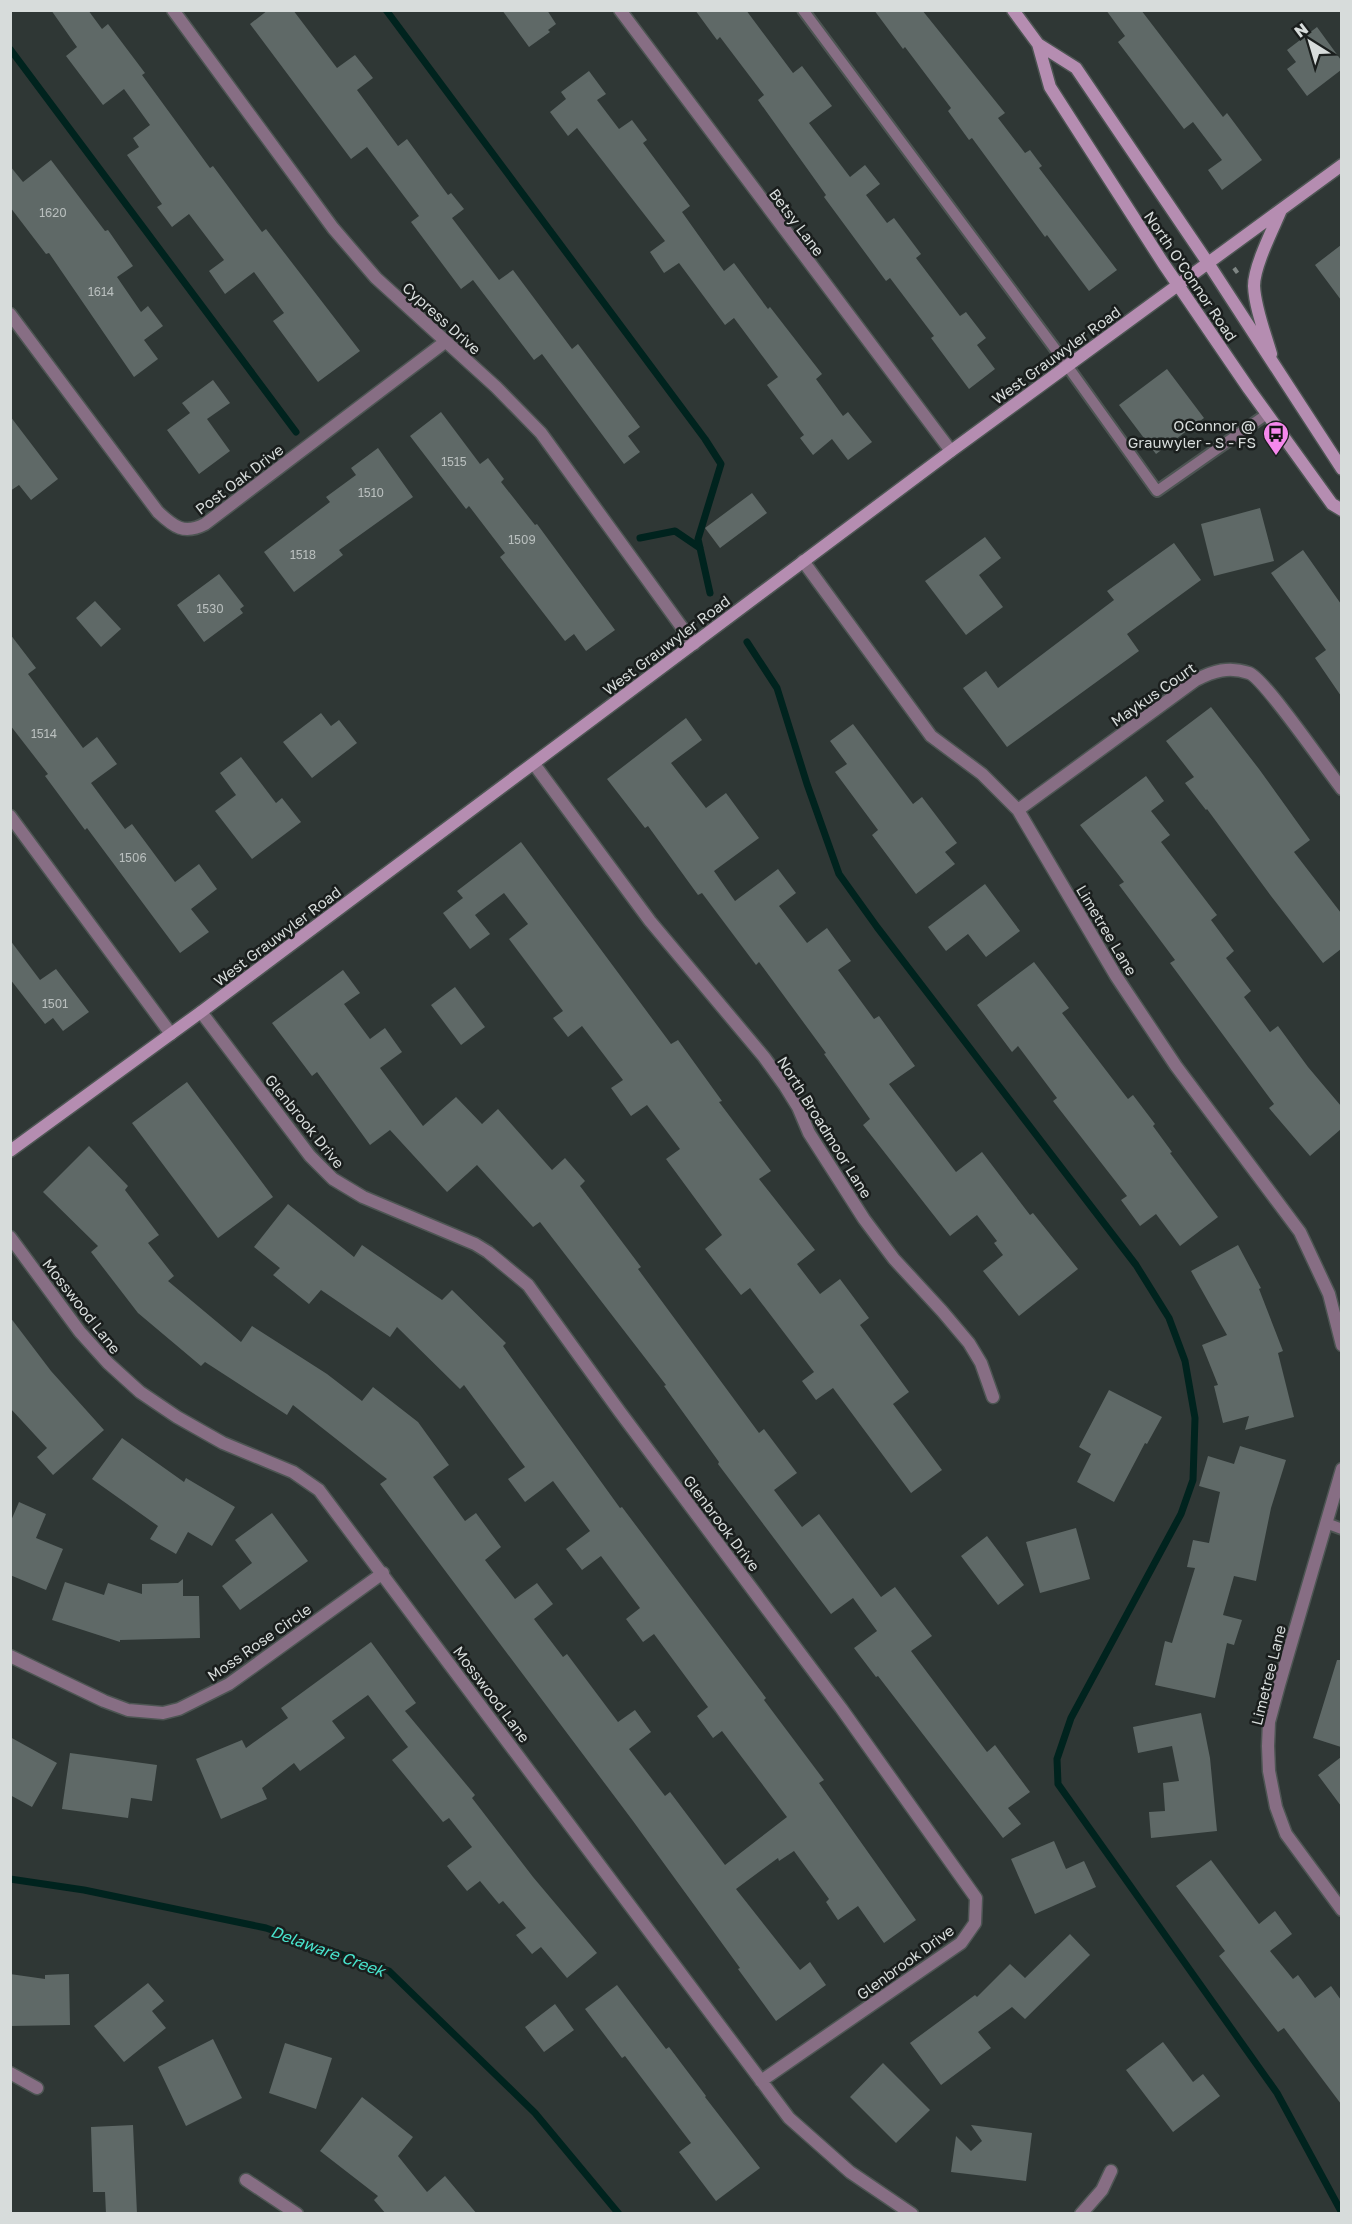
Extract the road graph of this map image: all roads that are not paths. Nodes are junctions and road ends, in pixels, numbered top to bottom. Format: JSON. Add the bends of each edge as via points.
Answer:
{"nodes":[{"id":1,"x":173,"y":10,"type":"edge"},
{"id":2,"x":620,"y":10,"type":"edge"},
{"id":3,"x":803,"y":10,"type":"edge"},
{"id":4,"x":1013,"y":10,"type":"edge"},
{"id":5,"x":1038,"y":44,"type":"junction"},
{"id":6,"x":1341,"y":165,"type":"edge"},
{"id":7,"x":1281,"y":209,"type":"junction"},
{"id":8,"x":1208,"y":263,"type":"junction"},
{"id":9,"x":1178,"y":284,"type":"junction"},
{"id":10,"x":10,"y":314,"type":"edge"},
{"id":11,"x":445,"y":342,"type":"junction"},
{"id":12,"x":1067,"y":366,"type":"junction"},
{"id":13,"x":1276,"y":369,"type":"junction"},
{"id":14,"x":1267,"y":414,"type":"junction"},
{"id":15,"x":951,"y":451,"type":"junction"},
{"id":16,"x":1341,"y":469,"type":"edge"},
{"id":17,"x":1341,"y":510,"type":"edge"},
{"id":18,"x":803,"y":561,"type":"junction"},
{"id":19,"x":694,"y":644,"type":"junction"},
{"id":20,"x":534,"y":764,"type":"junction"},
{"id":21,"x":1341,"y":789,"type":"edge"},
{"id":22,"x":1018,"y":810,"type":"junction"},
{"id":23,"x":10,"y":816,"type":"edge"},
{"id":24,"x":201,"y":1012,"type":"junction"},
{"id":25,"x":171,"y":1034,"type":"junction"},
{"id":26,"x":10,"y":1151,"type":"edge"},
{"id":27,"x":10,"y":1238,"type":"edge"},
{"id":28,"x":1341,"y":1345,"type":"edge"},
{"id":29,"x":993,"y":1397,"type":"dead end"},
{"id":30,"x":1341,"y":1469,"type":"edge"},
{"id":31,"x":1326,"y":1523,"type":"junction"},
{"id":32,"x":1341,"y":1529,"type":"edge"},
{"id":33,"x":383,"y":1572,"type":"junction"},
{"id":34,"x":10,"y":1656,"type":"edge"},
{"id":35,"x":1341,"y":1910,"type":"edge"},
{"id":36,"x":10,"y":2073,"type":"edge"},
{"id":37,"x":761,"y":2080,"type":"junction"},
{"id":38,"x":37,"y":2088,"type":"dead end"},
{"id":39,"x":1111,"y":2171,"type":"dead end"},
{"id":40,"x":246,"y":2180,"type":"dead end"},
{"id":41,"x":297,"y":2214,"type":"edge"},
{"id":42,"x":912,"y":2214,"type":"edge"},
{"id":43,"x":1081,"y":2214,"type":"edge"}],
"edges":[{"from":1,"to":11,"type":"street","name":"Cypress Drive","via":[[333,228],[376,278]]},
{"from":2,"to":15,"type":"street","name":"Betsy Lane"},
{"from":3,"to":12,"type":"lane"},
{"from":4,"to":5,"type":"main road","name":"North O'Connor Road"},
{"from":5,"to":8,"type":"main road","name":"North O'Connor Road","via":[[1076,68]]},
{"from":5,"to":9,"type":"main road","name":"North O'Connor Road","via":[[1050,87]]},
{"from":6,"to":7,"type":"main road","name":"West Grauwyler Road"},
{"from":7,"to":8,"type":"main road","name":"West Grauwyler Road"},
{"from":7,"to":13,"type":"main road","via":[[1254,284]]},
{"from":8,"to":9,"type":"main road","name":"West Grauwyler Road"},
{"from":8,"to":13,"type":"main road","name":"North O'Connor Road"},
{"from":9,"to":12,"type":"main road","name":"West Grauwyler Road"},
{"from":9,"to":14,"type":"main road","name":"North O'Connor Road"},
{"from":10,"to":11,"type":"street","name":"Post Oak Drive","via":[[158,512],[178,528],[187,530],[205,524]]},
{"from":11,"to":19,"type":"street","name":"Cypress Drive","via":[[541,433]]},
{"from":12,"to":14,"type":"lane","via":[[1157,491]]},
{"from":12,"to":15,"type":"main road","name":"West Grauwyler Road"},
{"from":13,"to":16,"type":"main road","name":"North O'Connor Road"},
{"from":14,"to":17,"type":"main road","name":"North O'Connor Road","via":[[1332,504]]},
{"from":15,"to":18,"type":"main road","name":"West Grauwyler Road"},
{"from":18,"to":19,"type":"main road","name":"West Grauwyler Road"},
{"from":18,"to":22,"type":"street","name":"Limetree Lane","via":[[931,736],[982,774]]},
{"from":19,"to":20,"type":"main road","name":"West Grauwyler Road"},
{"from":20,"to":24,"type":"main road","name":"West Grauwyler Road"},
{"from":20,"to":29,"type":"street","name":"North Broadmoor Lane","via":[[650,921],[764,1057],[864,1219],[969,1343]]},
{"from":21,"to":22,"type":"street","name":"Maykus Court","via":[[1252,673],[1214,670]]},
{"from":22,"to":28,"type":"street","name":"Limetree Lane","via":[[1116,976],[1169,1056],[1300,1232],[1329,1294]]},
{"from":23,"to":25,"type":"street"},
{"from":24,"to":25,"type":"main road","name":"West Grauwyler Road"},
{"from":24,"to":37,"type":"street","name":"Glenbrook Drive","via":[[310,1156],[333,1179],[363,1197],[475,1244],[528,1285],[841,1708],[976,1898],[975,1923],[961,1943]]},
{"from":25,"to":26,"type":"main road","name":"West Grauwyler Road"},
{"from":27,"to":33,"type":"street","name":"Mosswood Lane","via":[[108,1364],[177,1417],[223,1443],[293,1472],[319,1490]]},
{"from":30,"to":31,"type":"street","name":"Limetree Lane"},
{"from":31,"to":32,"type":"lane"},
{"from":31,"to":35,"type":"street","name":"Limetree Lane","via":[[1272,1712],[1268,1755],[1276,1807],[1286,1833]]},
{"from":33,"to":34,"type":"street","name":"Moss Rose Circle","via":[[229,1684],[163,1713],[128,1710]]},
{"from":33,"to":37,"type":"street","name":"Mosswood Lane"},
{"from":36,"to":38,"type":"street"},
{"from":37,"to":42,"type":"street","name":"Mosswood Lane","via":[[789,2118],[850,2172]]},
{"from":39,"to":43,"type":"street","via":[[1102,2190]]},
{"from":40,"to":41,"type":"street"}]}
